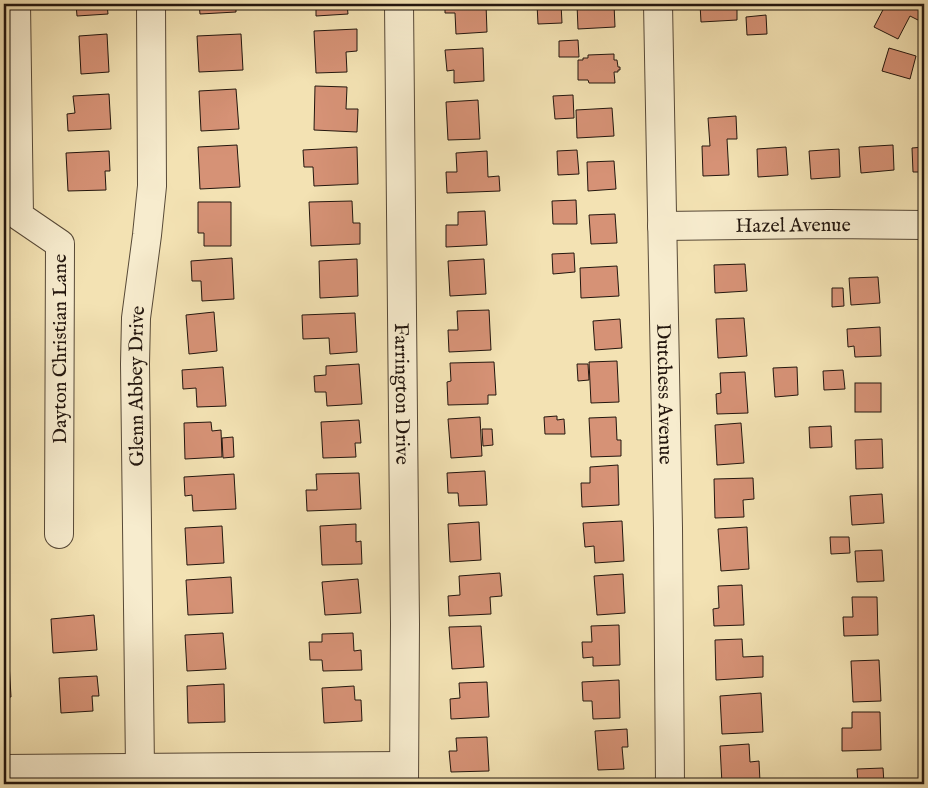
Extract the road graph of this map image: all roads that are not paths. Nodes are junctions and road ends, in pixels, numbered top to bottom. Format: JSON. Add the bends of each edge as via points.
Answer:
{"nodes":[{"id":1,"x":16,"y":4,"type":"edge"},
{"id":2,"x":151,"y":4,"type":"edge"},
{"id":3,"x":399,"y":4,"type":"edge"},
{"id":4,"x":658,"y":4,"type":"edge"},
{"id":5,"x":924,"y":225,"type":"edge"},
{"id":6,"x":662,"y":226,"type":"junction"},
{"id":7,"x":59,"y":534,"type":"dead end"},
{"id":8,"x":140,"y":768,"type":"junction"},
{"id":9,"x":4,"y":770,"type":"edge"},
{"id":10,"x":404,"y":775,"type":"edge"},
{"id":11,"x":670,"y":784,"type":"edge"}],
"edges":[{"from":1,"to":7,"type":"street","name":"Dayton Christian Lane","via":[[20,216],[60,244]]},
{"from":2,"to":8,"type":"street","name":"Glenn Abbey Drive","via":[[152,186],[136,318],[135,364]]},
{"from":3,"to":10,"type":"street","name":"Farrington Drive"},
{"from":4,"to":6,"type":"street","name":"Dutchess Avenue"},
{"from":5,"to":6,"type":"street","name":"Hazel Avenue"},
{"from":6,"to":11,"type":"street","name":"Dutchess Avenue"},
{"from":8,"to":9,"type":"street"},
{"from":8,"to":10,"type":"street"}]}
